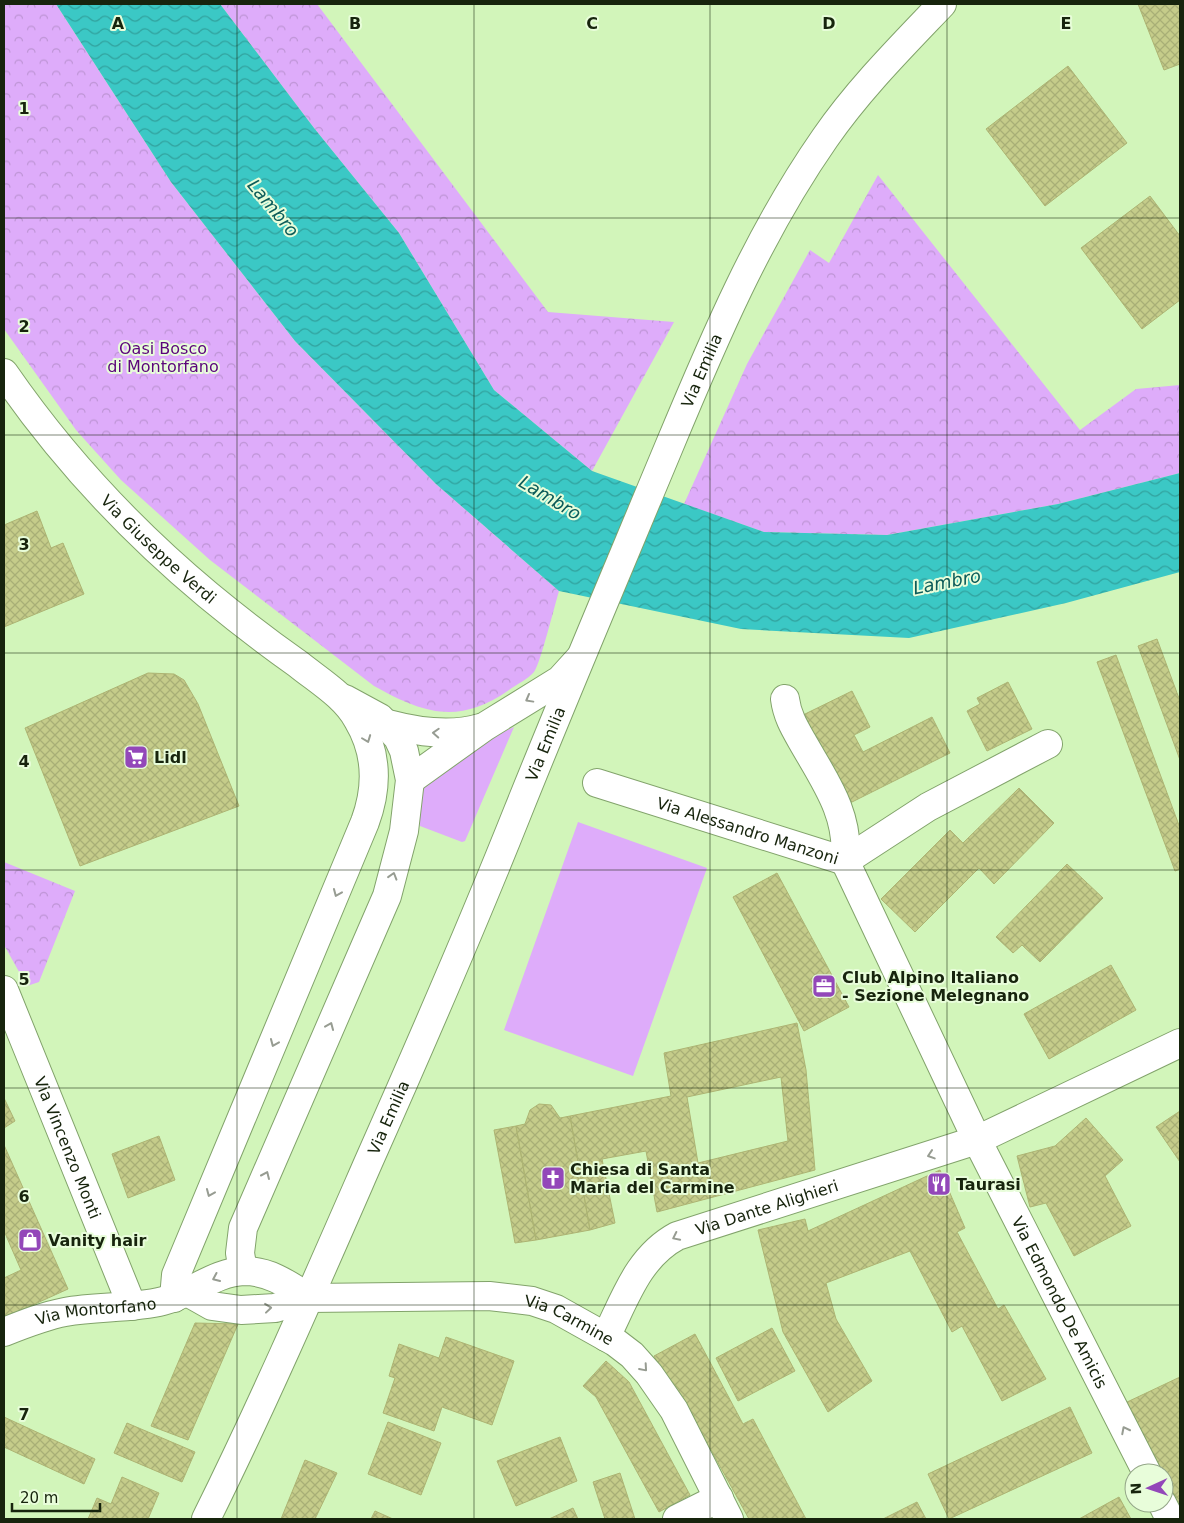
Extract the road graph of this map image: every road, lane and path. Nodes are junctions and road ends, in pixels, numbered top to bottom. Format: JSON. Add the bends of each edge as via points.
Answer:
{"nodes":[{"id":1,"x":942,"y":4,"type":"edge"},
{"id":2,"x":4,"y":373,"type":"edge"},
{"id":3,"x":580,"y":658,"type":"junction"},
{"id":4,"x":341,"y":697,"type":"junction"},
{"id":5,"x":785,"y":699,"type":"dead end"},
{"id":6,"x":388,"y":724,"type":"junction"},
{"id":7,"x":484,"y":727,"type":"junction"},
{"id":8,"x":1048,"y":744,"type":"dead end"},
{"id":9,"x":410,"y":780,"type":"junction"},
{"id":10,"x":597,"y":783,"type":"dead end"},
{"id":11,"x":845,"y":861,"type":"junction"},
{"id":12,"x":4,"y":990,"type":"edge"},
{"id":13,"x":1180,"y":1043,"type":"edge"},
{"id":14,"x":977,"y":1140,"type":"junction"},
{"id":15,"x":243,"y":1271,"type":"junction"},
{"id":16,"x":181,"y":1295,"type":"junction"},
{"id":17,"x":309,"y":1298,"type":"junction"},
{"id":18,"x":132,"y":1306,"type":"junction"},
{"id":19,"x":4,"y":1332,"type":"edge"},
{"id":20,"x":606,"y":1337,"type":"junction"},
{"id":21,"x":1142,"y":1463,"type":"edge"},
{"id":22,"x":724,"y":1509,"type":"edge"},
{"id":23,"x":206,"y":1519,"type":"edge"},
{"id":24,"x":677,"y":1519,"type":"edge"}],
"edges":[{"from":1,"to":3,"type":"street","name":"Via Emilia","via":[[858,94],[779,209],[721,323]]},
{"from":2,"to":4,"type":"street","name":"Via Giuseppe Verdi","via":[[78,469],[139,535],[226,611]]},
{"from":3,"to":7,"type":"street","one_way":true,"via":[[560,680]]},
{"from":3,"to":17,"type":"street","name":"Via Emilia","via":[[495,868]]},
{"from":4,"to":6,"type":"street"},
{"from":4,"to":16,"type":"street","one_way":true,"via":[[358,719],[372,753],[371,803],[352,858],[176,1275]]},
{"from":5,"to":11,"type":"street","via":[[792,722],[842,815],[847,838]]},
{"from":7,"to":6,"type":"street","one_way":true,"via":[[450,733]]},
{"from":6,"to":9,"type":"street","via":[[404,751]]},
{"from":7,"to":9,"type":"street"},
{"from":8,"to":11,"type":"street","name":"Via Alessandro Manzoni","via":[[928,807]]},
{"from":15,"to":9,"type":"street","one_way":true,"via":[[240,1245],[243,1228],[390,886],[404,831]]},
{"from":10,"to":11,"type":"street","name":"Via Alessandro Manzoni"},
{"from":11,"to":14,"type":"street","name":"Via Edmondo De Amicis"},
{"from":12,"to":18,"type":"street","name":"Via Vincenzo Monti"},
{"from":13,"to":14,"type":"street","name":"Via Dante Alighieri"},
{"from":14,"to":20,"type":"street","name":"Via Dante Alighieri","one_way":true,"via":[[677,1236],[656,1250],[640,1269]]},
{"from":21,"to":14,"type":"street","name":"Via Edmondo De Amicis","one_way":true},
{"from":15,"to":16,"type":"street","name":"Via Montorfano","one_way":true,"via":[[216,1277]]},
{"from":15,"to":17,"type":"street","via":[[270,1275]]},
{"from":16,"to":17,"type":"street","one_way":true,"via":[[212,1306],[241,1310],[275,1308]]},
{"from":16,"to":18,"type":"street","name":"Via Montorfano"},
{"from":17,"to":20,"type":"street","name":"Via Carmine","via":[[511,1297],[556,1309]]},
{"from":17,"to":23,"type":"street","name":"Via Emilia"},
{"from":18,"to":19,"type":"street","name":"Via Montorfano","via":[[65,1312]]},
{"from":20,"to":22,"type":"street","name":"Via Carmine","one_way":true,"via":[[632,1355],[657,1383],[681,1422]]},
{"from":22,"to":24,"type":"street"}]}
